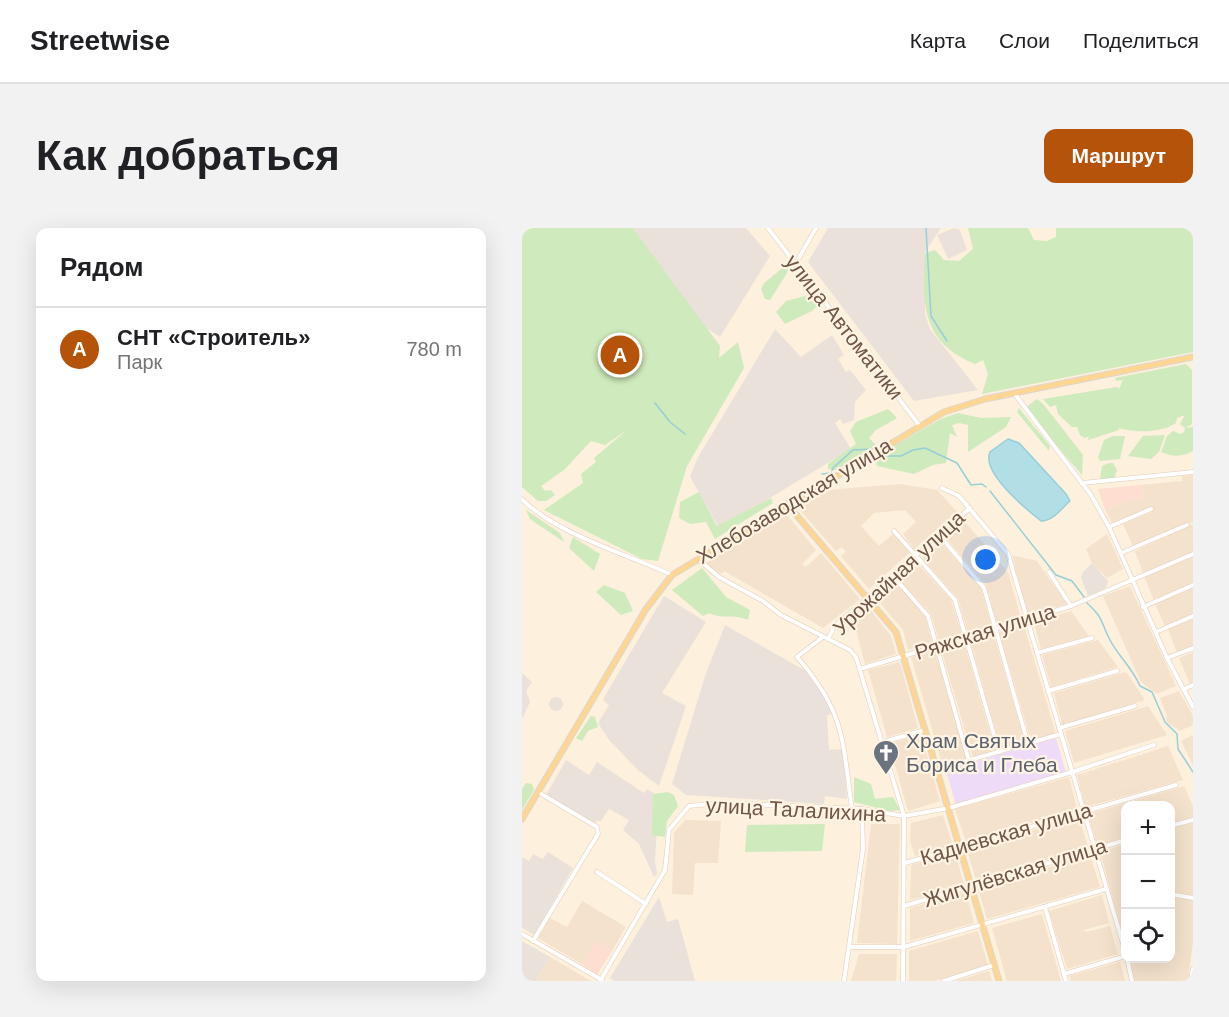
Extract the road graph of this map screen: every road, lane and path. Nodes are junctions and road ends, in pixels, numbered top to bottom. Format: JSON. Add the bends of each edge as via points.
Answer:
{"nodes":[{"id":1,"x":768,"y":228,"type":"edge"},
{"id":2,"x":816,"y":228,"type":"edge"},
{"id":3,"x":796,"y":262,"type":"junction"},
{"id":4,"x":1193,"y":357,"type":"edge"},
{"id":5,"x":1014,"y":393,"type":"junction"},
{"id":6,"x":920,"y":426,"type":"junction"},
{"id":7,"x":1193,"y":472,"type":"edge"},
{"id":8,"x":1081,"y":483,"type":"junction"},
{"id":9,"x":942,"y":488,"type":"dead end"},
{"id":10,"x":522,"y":499,"type":"edge"},
{"id":11,"x":787,"y":504,"type":"junction"},
{"id":12,"x":970,"y":508,"type":"junction"},
{"id":13,"x":1151,"y":509,"type":"dead end"},
{"id":14,"x":1186,"y":525,"type":"dead end"},
{"id":15,"x":1109,"y":527,"type":"junction"},
{"id":16,"x":894,"y":531,"type":"dead end"},
{"id":17,"x":940,"y":536,"type":"junction"},
{"id":18,"x":1121,"y":553,"type":"junction"},
{"id":19,"x":1193,"y":554,"type":"edge"},
{"id":20,"x":916,"y":555,"type":"junction"},
{"id":21,"x":697,"y":559,"type":"junction"},
{"id":22,"x":1049,"y":572,"type":"dead end"},
{"id":23,"x":672,"y":575,"type":"junction"},
{"id":24,"x":893,"y":576,"type":"junction"},
{"id":25,"x":1131,"y":580,"type":"junction"},
{"id":26,"x":1193,"y":585,"type":"edge"},
{"id":27,"x":868,"y":597,"type":"junction"},
{"id":28,"x":1071,"y":606,"type":"junction"},
{"id":29,"x":1143,"y":607,"type":"junction"},
{"id":30,"x":1193,"y":616,"type":"edge"},
{"id":31,"x":1027,"y":619,"type":"junction"},
{"id":32,"x":995,"y":628,"type":"junction"},
{"id":33,"x":1156,"y":632,"type":"junction"},
{"id":34,"x":966,"y":636,"type":"junction"},
{"id":35,"x":826,"y":638,"type":"junction"},
{"id":36,"x":1092,"y":638,"type":"dead end"},
{"id":37,"x":937,"y":646,"type":"junction"},
{"id":38,"x":1193,"y":648,"type":"edge"},
{"id":39,"x":1037,"y":653,"type":"junction"},
{"id":40,"x":904,"y":656,"type":"junction"},
{"id":41,"x":1167,"y":658,"type":"junction"},
{"id":42,"x":860,"y":669,"type":"junction"},
{"id":43,"x":1117,"y":672,"type":"dead end"},
{"id":44,"x":1193,"y":685,"type":"edge"},
{"id":45,"x":1184,"y":689,"type":"junction"},
{"id":46,"x":1048,"y":691,"type":"junction"},
{"id":47,"x":1135,"y":706,"type":"dead end"},
{"id":48,"x":1193,"y":707,"type":"edge"},
{"id":49,"x":1059,"y":728,"type":"junction"},
{"id":50,"x":926,"y":730,"type":"junction"},
{"id":51,"x":1061,"y":734,"type":"junction"},
{"id":52,"x":883,"y":742,"type":"junction"},
{"id":53,"x":1028,"y":744,"type":"junction"},
{"id":54,"x":1154,"y":745,"type":"dead end"},
{"id":55,"x":999,"y":752,"type":"junction"},
{"id":56,"x":969,"y":761,"type":"junction"},
{"id":57,"x":938,"y":769,"type":"junction"},
{"id":58,"x":1072,"y":772,"type":"junction"},
{"id":59,"x":1176,"y":785,"type":"dead end"},
{"id":60,"x":538,"y":792,"type":"junction"},
{"id":61,"x":949,"y":808,"type":"junction"},
{"id":62,"x":852,"y":809,"type":"junction"},
{"id":63,"x":862,"y":809,"type":"junction"},
{"id":64,"x":1082,"y":811,"type":"junction"},
{"id":65,"x":904,"y":816,"type":"junction"},
{"id":66,"x":522,"y":819,"type":"edge"},
{"id":67,"x":1193,"y":820,"type":"edge"},
{"id":68,"x":1175,"y":825,"type":"edge"},
{"id":69,"x":1121,"y":841,"type":"edge"},
{"id":70,"x":960,"y":846,"type":"junction"},
{"id":71,"x":1094,"y":849,"type":"junction"},
{"id":72,"x":905,"y":863,"type":"junction"},
{"id":73,"x":597,"y":872,"type":"dead end"},
{"id":74,"x":971,"y":885,"type":"junction"},
{"id":75,"x":1106,"y":889,"type":"junction"},
{"id":76,"x":1175,"y":895,"type":"edge"},
{"id":77,"x":1193,"y":898,"type":"edge"},
{"id":78,"x":646,"y":904,"type":"junction"},
{"id":79,"x":904,"y":906,"type":"junction"},
{"id":80,"x":1045,"y":907,"type":"junction"},
{"id":81,"x":983,"y":924,"type":"junction"},
{"id":82,"x":522,"y":934,"type":"edge"},
{"id":83,"x":1121,"y":939,"type":"edge"},
{"id":84,"x":533,"y":941,"type":"junction"},
{"id":85,"x":850,"y":947,"type":"junction"},
{"id":86,"x":904,"y":947,"type":"junction"},
{"id":87,"x":1121,"y":957,"type":"edge"},
{"id":88,"x":1128,"y":963,"type":"edge"},
{"id":89,"x":994,"y":965,"type":"junction"},
{"id":90,"x":1193,"y":969,"type":"edge"},
{"id":91,"x":1064,"y":974,"type":"junction"},
{"id":92,"x":601,"y":981,"type":"edge"},
{"id":93,"x":844,"y":981,"type":"edge"},
{"id":94,"x":903,"y":981,"type":"edge"},
{"id":95,"x":944,"y":981,"type":"edge"},
{"id":96,"x":999,"y":981,"type":"edge"},
{"id":97,"x":1066,"y":981,"type":"edge"},
{"id":98,"x":1132,"y":981,"type":"edge"},
{"id":99,"x":1191,"y":981,"type":"edge"}],
"edges":[{"from":1,"to":3,"type":"street","name":"улица Автоматики"},
{"from":2,"to":3,"type":"street"},
{"from":3,"to":6,"type":"street","name":"улица Автоматики"},
{"from":4,"to":5,"type":"main road","name":"Хлебозаводская улица"},
{"from":5,"to":6,"type":"main road","name":"Хлебозаводская улица","via":[[964,404]]},
{"from":5,"to":8,"type":"street"},
{"from":6,"to":11,"type":"main road","name":"Хлебозаводская улица"},
{"from":7,"to":8,"type":"street"},
{"from":8,"to":15,"type":"street"},
{"from":9,"to":12,"type":"street"},
{"from":10,"to":23,"type":"street","via":[[537,513],[572,531]]},
{"from":11,"to":21,"type":"main road","name":"Хлебозаводская улица"},
{"from":11,"to":27,"type":"main road"},
{"from":12,"to":17,"type":"street","name":"Урожайная улица"},
{"from":12,"to":31,"type":"street","via":[[1008,554]]},
{"from":13,"to":15,"type":"street"},
{"from":14,"to":18,"type":"street"},
{"from":15,"to":18,"type":"street"},
{"from":16,"to":20,"type":"street"},
{"from":17,"to":20,"type":"street","name":"Урожайная улица"},
{"from":17,"to":32,"type":"street","via":[[984,588]]},
{"from":18,"to":25,"type":"street"},
{"from":19,"to":25,"type":"street"},
{"from":20,"to":24,"type":"street","name":"Урожайная улица"},
{"from":20,"to":34,"type":"street","via":[[955,600]]},
{"from":21,"to":23,"type":"main road","name":"Хлебозаводская улица"},
{"from":21,"to":35,"type":"street","via":[[719,577]]},
{"from":22,"to":28,"type":"street","name":"Ряжская улица"},
{"from":23,"to":60,"type":"main road","name":"Хлебозаводская улица","via":[[633,629]]},
{"from":24,"to":27,"type":"street","name":"Урожайная улица"},
{"from":24,"to":37,"type":"street","via":[[928,616]]},
{"from":25,"to":28,"type":"street"},
{"from":25,"to":29,"type":"street"},
{"from":26,"to":29,"type":"street"},
{"from":27,"to":35,"type":"street","name":"Урожайная улица"},
{"from":27,"to":40,"type":"main road","via":[[891,624]]},
{"from":28,"to":31,"type":"street","name":"Ряжская улица"},
{"from":29,"to":33,"type":"street"},
{"from":30,"to":33,"type":"street"},
{"from":31,"to":32,"type":"street","name":"Ряжская улица"},
{"from":31,"to":39,"type":"street"},
{"from":32,"to":34,"type":"street","name":"Ряжская улица"},
{"from":32,"to":53,"type":"street"},
{"from":33,"to":41,"type":"street"},
{"from":34,"to":37,"type":"street","name":"Ряжская улица"},
{"from":34,"to":55,"type":"street"},
{"from":35,"to":42,"type":"street","via":[[850,650]]},
{"from":35,"to":62,"type":"street","name":"Урожайная улица","via":[[797,657],[821,683],[842,729]]},
{"from":36,"to":39,"type":"street"},
{"from":37,"to":40,"type":"street","name":"Ряжская улица"},
{"from":37,"to":56,"type":"street"},
{"from":38,"to":41,"type":"street"},
{"from":39,"to":46,"type":"street"},
{"from":40,"to":42,"type":"street","name":"Ряжская улица"},
{"from":40,"to":50,"type":"main road"},
{"from":41,"to":45,"type":"street"},
{"from":42,"to":52,"type":"street"},
{"from":43,"to":46,"type":"street"},
{"from":44,"to":45,"type":"street"},
{"from":45,"to":48,"type":"street"},
{"from":46,"to":49,"type":"street"},
{"from":47,"to":49,"type":"street"},
{"from":49,"to":51,"type":"street"},
{"from":50,"to":52,"type":"street"},
{"from":50,"to":57,"type":"main road"},
{"from":51,"to":53,"type":"street"},
{"from":51,"to":58,"type":"street"},
{"from":52,"to":65,"type":"street"},
{"from":53,"to":55,"type":"street"},
{"from":54,"to":58,"type":"street","name":"улица Талалихина"},
{"from":55,"to":56,"type":"street"},
{"from":56,"to":57,"type":"street"},
{"from":57,"to":61,"type":"main road"},
{"from":58,"to":61,"type":"street","name":"улица Талалихина"},
{"from":58,"to":64,"type":"street"},
{"from":59,"to":64,"type":"street","name":"Кадиевская улица"},
{"from":60,"to":66,"type":"main road","name":"Хлебозаводская улица"},
{"from":60,"to":84,"type":"street","via":[[597,827],[598,834]]},
{"from":61,"to":65,"type":"street","name":"улица Талалихина"},
{"from":61,"to":70,"type":"main road"},
{"from":62,"to":63,"type":"street","name":"улица Талалихина"},
{"from":62,"to":78,"type":"street","name":"улица Талалихина","via":[[720,803],[688,806],[669,830],[665,870]]},
{"from":63,"to":65,"type":"street","name":"улица Талалихина"},
{"from":63,"to":85,"type":"street","via":[[863,849]]},
{"from":64,"to":70,"type":"street","name":"Кадиевская улица"},
{"from":64,"to":71,"type":"street"},
{"from":65,"to":72,"type":"street"},
{"from":67,"to":68,"type":"street"},
{"from":69,"to":71,"type":"street","name":"Жигулёвская улица"},
{"from":70,"to":72,"type":"street","name":"Кадиевская улица"},
{"from":70,"to":74,"type":"main road"},
{"from":71,"to":74,"type":"street","name":"Жигулёвская улица"},
{"from":71,"to":75,"type":"street"},
{"from":72,"to":79,"type":"street"},
{"from":73,"to":78,"type":"street"},
{"from":74,"to":79,"type":"street","name":"Жигулёвская улица"},
{"from":74,"to":81,"type":"main road"},
{"from":75,"to":80,"type":"street"},
{"from":75,"to":83,"type":"street"},
{"from":76,"to":77,"type":"street"},
{"from":78,"to":92,"type":"street"},
{"from":79,"to":86,"type":"street"},
{"from":80,"to":81,"type":"street"},
{"from":80,"to":91,"type":"street"},
{"from":81,"to":86,"type":"street"},
{"from":81,"to":89,"type":"main road"},
{"from":82,"to":84,"type":"street"},
{"from":84,"to":92,"type":"street"},
{"from":85,"to":86,"type":"street"},
{"from":85,"to":93,"type":"street"},
{"from":86,"to":94,"type":"street"},
{"from":87,"to":91,"type":"street"},
{"from":88,"to":98,"type":"street"},
{"from":89,"to":95,"type":"street"},
{"from":89,"to":96,"type":"main road"},
{"from":90,"to":99,"type":"street"},
{"from":91,"to":97,"type":"street"}]}
